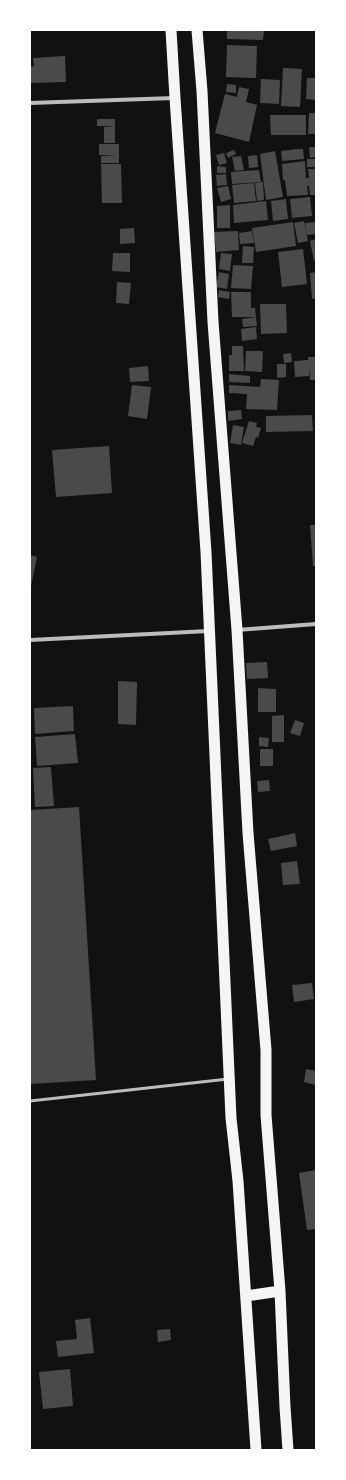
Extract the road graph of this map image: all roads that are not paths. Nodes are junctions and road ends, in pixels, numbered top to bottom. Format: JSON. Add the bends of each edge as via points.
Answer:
{"nodes":[{"id":1,"x":171,"y":30,"type":"edge"},
{"id":2,"x":197,"y":30,"type":"edge"},
{"id":3,"x":175,"y":98,"type":"junction"},
{"id":4,"x":30,"y":103,"type":"edge"},
{"id":5,"x":316,"y":624,"type":"edge"},
{"id":6,"x":237,"y":630,"type":"junction"},
{"id":7,"x":209,"y":631,"type":"junction"},
{"id":8,"x":30,"y":640,"type":"edge"},
{"id":9,"x":230,"y":1079,"type":"junction"},
{"id":10,"x":30,"y":1101,"type":"edge"},
{"id":11,"x":280,"y":1291,"type":"junction"},
{"id":12,"x":246,"y":1296,"type":"junction"},
{"id":13,"x":256,"y":1450,"type":"edge"},
{"id":14,"x":288,"y":1450,"type":"edge"}],
"edges":[{"from":1,"to":3,"type":"highway"},
{"from":2,"to":6,"type":"highway","via":[[213,322]]},
{"from":3,"to":4,"type":"street"},
{"from":3,"to":7,"type":"highway","via":[[206,552]]},
{"from":5,"to":6,"type":"street"},
{"from":6,"to":11,"type":"highway","via":[[248,833],[266,1050],[266,1115]]},
{"from":7,"to":8,"type":"street"},
{"from":7,"to":9,"type":"highway"},
{"from":9,"to":10,"type":"lane"},
{"from":9,"to":12,"type":"highway"},
{"from":11,"to":12,"type":"highway"},
{"from":11,"to":14,"type":"highway"},
{"from":12,"to":13,"type":"highway"}]}
